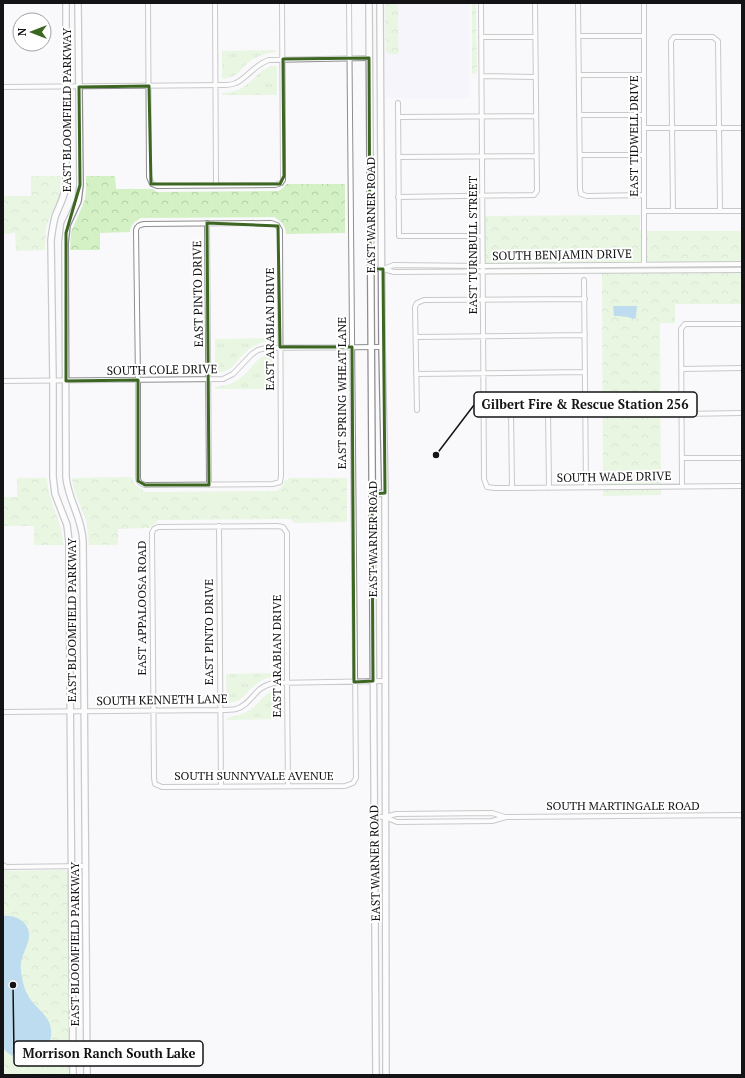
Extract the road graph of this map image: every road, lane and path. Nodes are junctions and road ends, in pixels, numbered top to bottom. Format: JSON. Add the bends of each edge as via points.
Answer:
{"nodes":[{"id":1,"x":66,"y":3,"type":"edge"},
{"id":2,"x":78,"y":3,"type":"edge"},
{"id":3,"x":148,"y":3,"type":"edge"},
{"id":4,"x":215,"y":3,"type":"edge"},
{"id":5,"x":282,"y":3,"type":"edge"},
{"id":6,"x":349,"y":3,"type":"edge"},
{"id":7,"x":369,"y":3,"type":"edge"},
{"id":8,"x":380,"y":3,"type":"edge"},
{"id":9,"x":481,"y":3,"type":"edge"},
{"id":10,"x":535,"y":3,"type":"edge"},
{"id":11,"x":578,"y":3,"type":"edge"},
{"id":12,"x":644,"y":3,"type":"edge"},
{"id":13,"x":578,"y":36,"type":"junction"},
{"id":14,"x":644,"y":36,"type":"junction"},
{"id":15,"x":481,"y":37,"type":"junction"},
{"id":16,"x":535,"y":37,"type":"junction"},
{"id":17,"x":350,"y":58,"type":"junction"},
{"id":18,"x":369,"y":58,"type":"junction"},
{"id":19,"x":283,"y":59,"type":"junction"},
{"id":20,"x":579,"y":75,"type":"junction"},
{"id":21,"x":482,"y":76,"type":"junction"},
{"id":22,"x":644,"y":76,"type":"junction"},
{"id":23,"x":536,"y":77,"type":"junction"},
{"id":24,"x":148,"y":86,"type":"junction"},
{"id":25,"x":216,"y":86,"type":"junction"},
{"id":26,"x":3,"y":87,"type":"edge"},
{"id":27,"x":66,"y":87,"type":"junction"},
{"id":28,"x":79,"y":87,"type":"junction"},
{"id":29,"x":398,"y":103,"type":"dead end"},
{"id":30,"x":644,"y":115,"type":"junction"},
{"id":31,"x":482,"y":116,"type":"junction"},
{"id":32,"x":536,"y":116,"type":"junction"},
{"id":33,"x":579,"y":116,"type":"junction"},
{"id":34,"x":398,"y":117,"type":"junction"},
{"id":35,"x":644,"y":128,"type":"junction"},
{"id":36,"x":672,"y":128,"type":"junction"},
{"id":37,"x":719,"y":128,"type":"junction"},
{"id":38,"x":742,"y":128,"type":"edge"},
{"id":39,"x":644,"y":155,"type":"junction"},
{"id":40,"x":482,"y":156,"type":"junction"},
{"id":41,"x":536,"y":156,"type":"junction"},
{"id":42,"x":580,"y":156,"type":"junction"},
{"id":43,"x":398,"y":157,"type":"junction"},
{"id":44,"x":216,"y":185,"type":"junction"},
{"id":45,"x":482,"y":195,"type":"junction"},
{"id":46,"x":644,"y":195,"type":"junction"},
{"id":47,"x":398,"y":196,"type":"junction"},
{"id":48,"x":644,"y":211,"type":"junction"},
{"id":49,"x":673,"y":211,"type":"junction"},
{"id":50,"x":720,"y":211,"type":"junction"},
{"id":51,"x":742,"y":211,"type":"edge"},
{"id":52,"x":207,"y":223,"type":"junction"},
{"id":53,"x":482,"y":236,"type":"junction"},
{"id":54,"x":644,"y":264,"type":"junction"},
{"id":55,"x":742,"y":264,"type":"edge"},
{"id":56,"x":483,"y":266,"type":"junction"},
{"id":57,"x":370,"y":269,"type":"junction"},
{"id":58,"x":382,"y":269,"type":"junction"},
{"id":59,"x":644,"y":270,"type":"junction"},
{"id":60,"x":742,"y":270,"type":"edge"},
{"id":61,"x":483,"y":272,"type":"junction"},
{"id":62,"x":584,"y":280,"type":"dead end"},
{"id":63,"x":585,"y":298,"type":"junction"},
{"id":64,"x":483,"y":299,"type":"junction"},
{"id":65,"x":742,"y":324,"type":"edge"},
{"id":66,"x":483,"y":336,"type":"junction"},
{"id":67,"x":585,"y":336,"type":"junction"},
{"id":68,"x":416,"y":337,"type":"junction"},
{"id":69,"x":280,"y":347,"type":"junction"},
{"id":70,"x":352,"y":347,"type":"junction"},
{"id":71,"x":371,"y":347,"type":"junction"},
{"id":72,"x":382,"y":347,"type":"junction"},
{"id":73,"x":742,"y":368,"type":"edge"},
{"id":74,"x":681,"y":369,"type":"junction"},
{"id":75,"x":585,"y":372,"type":"junction"},
{"id":76,"x":483,"y":373,"type":"junction"},
{"id":77,"x":416,"y":374,"type":"junction"},
{"id":78,"x":53,"y":380,"type":"junction"},
{"id":79,"x":138,"y":380,"type":"junction"},
{"id":80,"x":209,"y":380,"type":"junction"},
{"id":81,"x":3,"y":381,"type":"edge"},
{"id":82,"x":66,"y":381,"type":"junction"},
{"id":83,"x":585,"y":409,"type":"junction"},
{"id":84,"x":417,"y":410,"type":"dead end"},
{"id":85,"x":484,"y":410,"type":"junction"},
{"id":86,"x":511,"y":410,"type":"junction"},
{"id":87,"x":548,"y":410,"type":"junction"},
{"id":88,"x":742,"y":413,"type":"edge"},
{"id":89,"x":682,"y":414,"type":"junction"},
{"id":90,"x":682,"y":458,"type":"junction"},
{"id":91,"x":742,"y":458,"type":"edge"},
{"id":92,"x":209,"y":485,"type":"junction"},
{"id":93,"x":682,"y":486,"type":"junction"},
{"id":94,"x":742,"y":486,"type":"edge"},
{"id":95,"x":487,"y":487,"type":"joint"},
{"id":96,"x":586,"y":487,"type":"junction"},
{"id":97,"x":512,"y":488,"type":"junction"},
{"id":98,"x":549,"y":488,"type":"junction"},
{"id":99,"x":372,"y":494,"type":"junction"},
{"id":100,"x":384,"y":494,"type":"junction"},
{"id":101,"x":219,"y":526,"type":"junction"},
{"id":102,"x":385,"y":681,"type":"junction"},
{"id":103,"x":287,"y":682,"type":"junction"},
{"id":104,"x":354,"y":682,"type":"junction"},
{"id":105,"x":373,"y":682,"type":"junction"},
{"id":106,"x":220,"y":710,"type":"junction"},
{"id":107,"x":84,"y":711,"type":"junction"},
{"id":108,"x":153,"y":711,"type":"junction"},
{"id":109,"x":3,"y":712,"type":"edge"},
{"id":110,"x":71,"y":712,"type":"junction"},
{"id":111,"x":353,"y":783,"type":"joint"},
{"id":112,"x":155,"y":784,"type":"joint"},
{"id":113,"x":288,"y":785,"type":"junction"},
{"id":114,"x":221,"y":786,"type":"junction"},
{"id":115,"x":741,"y":815,"type":"edge"},
{"id":116,"x":374,"y":817,"type":"junction"},
{"id":117,"x":385,"y":817,"type":"junction"},
{"id":118,"x":506,"y":817,"type":"junction"},
{"id":119,"x":3,"y":865,"type":"edge"},
{"id":120,"x":85,"y":866,"type":"junction"},
{"id":121,"x":71,"y":867,"type":"junction"},
{"id":122,"x":375,"y":942,"type":"junction"},
{"id":123,"x":387,"y":942,"type":"junction"},
{"id":124,"x":73,"y":1075,"type":"edge"},
{"id":125,"x":87,"y":1075,"type":"edge"},
{"id":126,"x":376,"y":1075,"type":"edge"},
{"id":127,"x":386,"y":1075,"type":"edge"}],
"edges":[{"from":1,"to":27,"type":"main road","name":"EAST BLOOMFIELD PARKWAY"},
{"from":2,"to":28,"type":"main road","name":"EAST BLOOMFIELD PARKWAY"},
{"from":3,"to":24,"type":"street"},
{"from":4,"to":25,"type":"street"},
{"from":5,"to":19,"type":"street"},
{"from":6,"to":17,"type":"street","name":"EAST SPRING WHEAT LANE"},
{"from":7,"to":18,"type":"main road","name":"EAST WARNER ROAD"},
{"from":8,"to":58,"type":"main road","name":"EAST WARNER ROAD"},
{"from":9,"to":15,"type":"street","name":"EAST TURNBULL STREET"},
{"from":10,"to":16,"type":"street"},
{"from":11,"to":13,"type":"street"},
{"from":12,"to":14,"type":"street","name":"EAST TIDWELL DRIVE"},
{"from":13,"to":14,"type":"street"},
{"from":13,"to":20,"type":"street"},
{"from":14,"to":22,"type":"street","name":"EAST TIDWELL DRIVE"},
{"from":15,"to":16,"type":"street"},
{"from":15,"to":21,"type":"street","name":"EAST TURNBULL STREET"},
{"from":16,"to":23,"type":"street"},
{"from":17,"to":18,"type":"street"},
{"from":17,"to":19,"type":"street"},
{"from":17,"to":70,"type":"street","name":"EAST SPRING WHEAT LANE"},
{"from":18,"to":57,"type":"main road","name":"EAST WARNER ROAD"},
{"from":19,"to":25,"type":"street","via":[[261,63],[235,84]]},
{"from":19,"to":44,"type":"street","via":[[283,180],[276,185]]},
{"from":20,"to":22,"type":"street"},
{"from":20,"to":33,"type":"street"},
{"from":21,"to":23,"type":"street"},
{"from":21,"to":31,"type":"street","name":"EAST TURNBULL STREET"},
{"from":22,"to":30,"type":"street","name":"EAST TIDWELL DRIVE"},
{"from":23,"to":32,"type":"street"},
{"from":24,"to":25,"type":"street"},
{"from":24,"to":28,"type":"street"},
{"from":24,"to":44,"type":"street","via":[[149,177],[152,184]]},
{"from":25,"to":44,"type":"street"},
{"from":26,"to":27,"type":"street"},
{"from":27,"to":28,"type":"street"},
{"from":27,"to":78,"type":"main road","name":"EAST BLOOMFIELD PARKWAY","via":[[66,186],[51,240]]},
{"from":28,"to":82,"type":"main road","name":"EAST BLOOMFIELD PARKWAY","via":[[80,185],[78,201],[66,233]]},
{"from":29,"to":34,"type":"street"},
{"from":30,"to":33,"type":"street"},
{"from":30,"to":35,"type":"street","name":"EAST TIDWELL DRIVE"},
{"from":31,"to":32,"type":"street"},
{"from":31,"to":34,"type":"street"},
{"from":31,"to":40,"type":"street","name":"EAST TURNBULL STREET"},
{"from":32,"to":41,"type":"street"},
{"from":33,"to":42,"type":"street"},
{"from":34,"to":43,"type":"street"},
{"from":35,"to":36,"type":"street"},
{"from":35,"to":39,"type":"street","name":"EAST TIDWELL DRIVE"},
{"from":36,"to":37,"type":"street"},
{"from":36,"to":37,"type":"street","via":[[671,41],[674,38],[713,37],[718,41]]},
{"from":36,"to":49,"type":"street"},
{"from":37,"to":38,"type":"street"},
{"from":37,"to":50,"type":"street"},
{"from":39,"to":42,"type":"street"},
{"from":39,"to":46,"type":"street","name":"EAST TIDWELL DRIVE"},
{"from":40,"to":41,"type":"street"},
{"from":40,"to":43,"type":"street"},
{"from":40,"to":45,"type":"street","name":"EAST TURNBULL STREET"},
{"from":41,"to":45,"type":"street","via":[[537,191],[534,195]]},
{"from":42,"to":46,"type":"street","via":[[581,194]]},
{"from":43,"to":47,"type":"street"},
{"from":45,"to":47,"type":"street"},
{"from":45,"to":53,"type":"street","name":"EAST TURNBULL STREET"},
{"from":46,"to":48,"type":"street","name":"EAST TIDWELL DRIVE"},
{"from":47,"to":53,"type":"street","via":[[399,236]]},
{"from":48,"to":49,"type":"street"},
{"from":48,"to":54,"type":"street","name":"EAST TIDWELL DRIVE"},
{"from":49,"to":50,"type":"street"},
{"from":50,"to":51,"type":"street"},
{"from":52,"to":69,"type":"street","name":"EAST ARABIAN DRIVE","via":[[271,223],[279,227]]},
{"from":52,"to":79,"type":"street","via":[[144,224],[136,230]]},
{"from":52,"to":80,"type":"street","name":"EAST PINTO DRIVE"},
{"from":53,"to":56,"type":"street","name":"EAST TURNBULL STREET"},
{"from":54,"to":55,"type":"street","name":"SOUTH BENJAMIN DRIVE"},
{"from":54,"to":56,"type":"street","name":"SOUTH BENJAMIN DRIVE"},
{"from":54,"to":59,"type":"street","name":"EAST TIDWELL DRIVE"},
{"from":56,"to":58,"type":"street","name":"SOUTH BENJAMIN DRIVE","via":[[394,265]]},
{"from":56,"to":61,"type":"street","name":"EAST TURNBULL STREET"},
{"from":57,"to":58,"type":"street","name":"SOUTH BENJAMIN DRIVE"},
{"from":57,"to":71,"type":"main road","name":"EAST WARNER ROAD"},
{"from":58,"to":61,"type":"street","name":"SOUTH BENJAMIN DRIVE","via":[[394,272]]},
{"from":58,"to":72,"type":"main road","name":"EAST WARNER ROAD"},
{"from":59,"to":60,"type":"street","name":"SOUTH BENJAMIN DRIVE"},
{"from":59,"to":61,"type":"street","name":"SOUTH BENJAMIN DRIVE"},
{"from":61,"to":64,"type":"street","name":"EAST TURNBULL STREET"},
{"from":62,"to":63,"type":"street"},
{"from":63,"to":64,"type":"street"},
{"from":63,"to":67,"type":"street"},
{"from":64,"to":66,"type":"street","name":"EAST TURNBULL STREET"},
{"from":64,"to":68,"type":"street","via":[[417,302]]},
{"from":65,"to":74,"type":"street","via":[[685,324],[681,329]]},
{"from":66,"to":67,"type":"street"},
{"from":66,"to":68,"type":"street"},
{"from":66,"to":76,"type":"street","name":"EAST TURNBULL STREET"},
{"from":67,"to":75,"type":"street"},
{"from":68,"to":77,"type":"street"},
{"from":69,"to":70,"type":"street","name":"SOUTH COLE DRIVE"},
{"from":69,"to":80,"type":"street","name":"SOUTH COLE DRIVE","via":[[258,350],[233,374],[223,379]]},
{"from":69,"to":92,"type":"street","name":"EAST ARABIAN DRIVE","via":[[280,482]]},
{"from":70,"to":71,"type":"street","name":"SOUTH COLE DRIVE"},
{"from":70,"to":104,"type":"street","name":"EAST SPRING WHEAT LANE"},
{"from":71,"to":72,"type":"street","name":"SOUTH COLE DRIVE"},
{"from":71,"to":99,"type":"main road","name":"EAST WARNER ROAD"},
{"from":72,"to":100,"type":"main road","name":"EAST WARNER ROAD"},
{"from":73,"to":74,"type":"street"},
{"from":74,"to":89,"type":"street"},
{"from":75,"to":76,"type":"street"},
{"from":75,"to":83,"type":"street"},
{"from":76,"to":77,"type":"street"},
{"from":76,"to":85,"type":"street","name":"EAST TURNBULL STREET"},
{"from":77,"to":84,"type":"street"},
{"from":78,"to":81,"type":"street","name":"SOUTH COLE DRIVE"},
{"from":78,"to":82,"type":"street","name":"SOUTH COLE DRIVE"},
{"from":78,"to":110,"type":"main road","name":"EAST BLOOMFIELD PARKWAY","via":[[54,486],[67,525],[69,542]]},
{"from":79,"to":80,"type":"street","name":"SOUTH COLE DRIVE"},
{"from":79,"to":82,"type":"street","name":"SOUTH COLE DRIVE"},
{"from":79,"to":92,"type":"street","via":[[140,483]]},
{"from":80,"to":92,"type":"street","name":"EAST PINTO DRIVE"},
{"from":82,"to":107,"type":"main road","name":"EAST BLOOMFIELD PARKWAY","via":[[67,487],[82,526],[83,541]]},
{"from":83,"to":87,"type":"street"},
{"from":83,"to":96,"type":"street"},
{"from":85,"to":86,"type":"street"},
{"from":85,"to":95,"type":"street","name":"EAST TURNBULL STREET","via":[[484,478]]},
{"from":86,"to":87,"type":"street"},
{"from":86,"to":97,"type":"street"},
{"from":87,"to":98,"type":"street"},
{"from":88,"to":89,"type":"street"},
{"from":89,"to":90,"type":"street"},
{"from":90,"to":91,"type":"street"},
{"from":90,"to":93,"type":"street"},
{"from":93,"to":94,"type":"street","name":"SOUTH WADE DRIVE"},
{"from":93,"to":96,"type":"street","name":"SOUTH WADE DRIVE"},
{"from":95,"to":97,"type":"street","name":"SOUTH WADE DRIVE"},
{"from":96,"to":98,"type":"street","name":"SOUTH WADE DRIVE"},
{"from":97,"to":98,"type":"street","name":"SOUTH WADE DRIVE"},
{"from":99,"to":100,"type":"main road"},
{"from":99,"to":105,"type":"main road","name":"EAST WARNER ROAD"},
{"from":100,"to":102,"type":"main road","name":"EAST WARNER ROAD"},
{"from":101,"to":103,"type":"street","name":"EAST ARABIAN DRIVE","via":[[278,526],[283,527],[286,533]]},
{"from":101,"to":106,"type":"street","name":"EAST PINTO DRIVE"},
{"from":101,"to":108,"type":"street","name":"EAST APPALOOSA ROAD","via":[[158,527],[152,533]]},
{"from":102,"to":105,"type":"street","name":"SOUTH KENNETH LANE"},
{"from":102,"to":117,"type":"main road","name":"EAST WARNER ROAD"},
{"from":103,"to":104,"type":"street","name":"SOUTH KENNETH LANE"},
{"from":103,"to":106,"type":"street","name":"SOUTH KENNETH LANE","via":[[265,685],[253,698],[236,709]]},
{"from":103,"to":113,"type":"street","name":"EAST ARABIAN DRIVE"},
{"from":104,"to":105,"type":"street","name":"SOUTH KENNETH LANE"},
{"from":104,"to":111,"type":"street","name":"EAST SPRING WHEAT LANE","via":[[356,778]]},
{"from":105,"to":116,"type":"main road","name":"EAST WARNER ROAD"},
{"from":106,"to":108,"type":"street","name":"SOUTH KENNETH LANE"},
{"from":106,"to":114,"type":"street","name":"EAST PINTO DRIVE"},
{"from":107,"to":108,"type":"street","name":"SOUTH KENNETH LANE"},
{"from":107,"to":110,"type":"street","name":"SOUTH KENNETH LANE"},
{"from":107,"to":120,"type":"main road","name":"EAST BLOOMFIELD PARKWAY"},
{"from":108,"to":112,"type":"street","name":"EAST APPALOOSA ROAD"},
{"from":109,"to":110,"type":"street","name":"SOUTH KENNETH LANE"},
{"from":110,"to":121,"type":"main road","name":"EAST BLOOMFIELD PARKWAY"},
{"from":111,"to":113,"type":"street","name":"SOUTH SUNNYVALE AVENUE","via":[[345,786]]},
{"from":112,"to":114,"type":"street","name":"SOUTH SUNNYVALE AVENUE"},
{"from":113,"to":114,"type":"street","name":"SOUTH SUNNYVALE AVENUE"},
{"from":115,"to":118,"type":"street","name":"SOUTH MARTINGALE ROAD"},
{"from":116,"to":117,"type":"street","name":"SOUTH MARTINGALE ROAD"},
{"from":116,"to":122,"type":"main road","name":"EAST WARNER ROAD"},
{"from":117,"to":118,"type":"street","name":"SOUTH MARTINGALE ROAD","via":[[396,814],[492,813]]},
{"from":117,"to":118,"type":"street","name":"SOUTH MARTINGALE ROAD","via":[[397,822],[492,821]]},
{"from":117,"to":123,"type":"main road","name":"EAST WARNER ROAD"},
{"from":119,"to":121,"type":"street"},
{"from":120,"to":121,"type":"street"},
{"from":120,"to":125,"type":"main road","name":"EAST BLOOMFIELD PARKWAY"},
{"from":121,"to":124,"type":"main road","name":"EAST BLOOMFIELD PARKWAY"},
{"from":122,"to":123,"type":"main road"},
{"from":122,"to":126,"type":"main road","name":"EAST WARNER ROAD"},
{"from":123,"to":127,"type":"main road","name":"EAST WARNER ROAD"}]}
